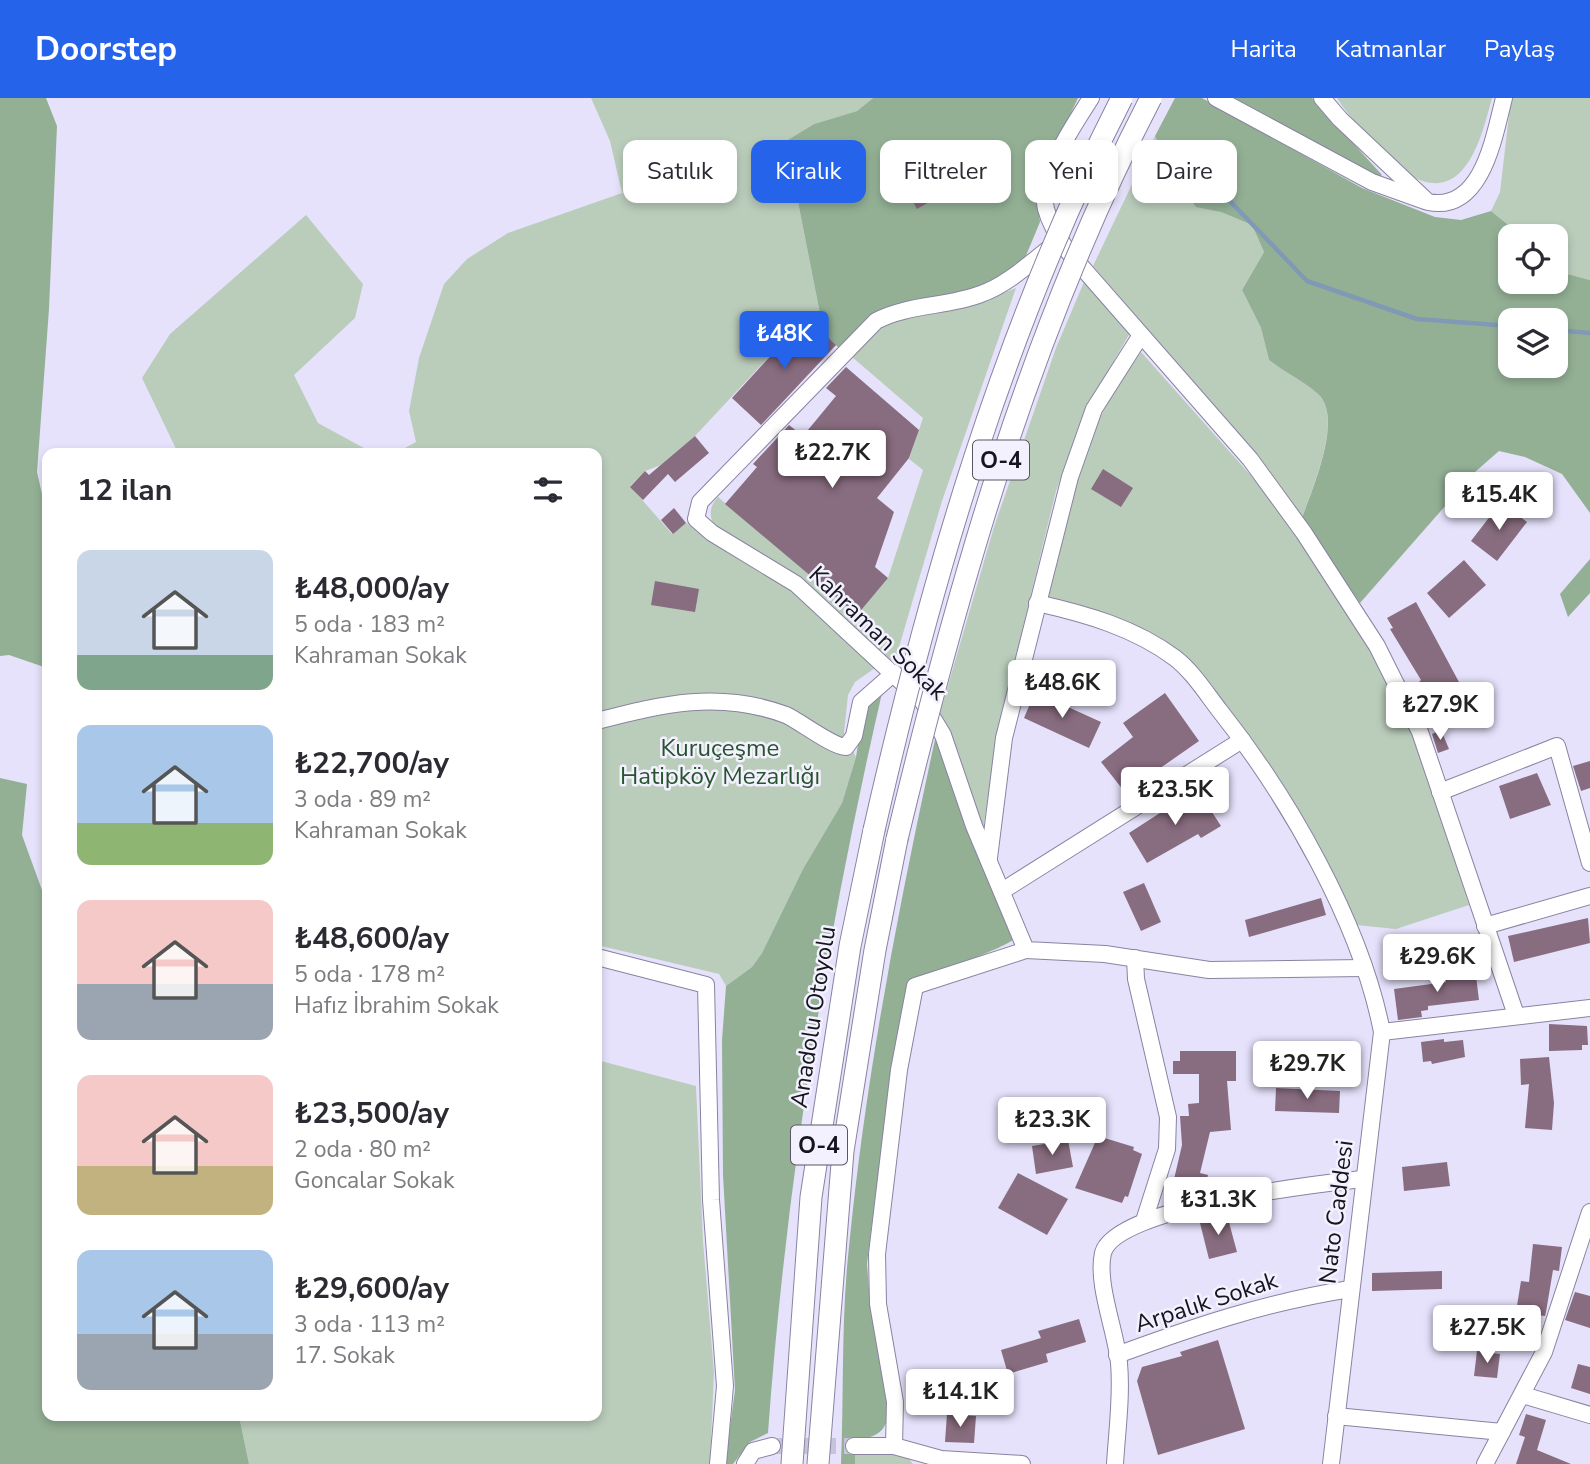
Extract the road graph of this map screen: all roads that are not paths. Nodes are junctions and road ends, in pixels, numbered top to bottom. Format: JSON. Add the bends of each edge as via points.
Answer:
{"nodes":[{"id":1,"x":1091,"y":98,"type":"edge"},
{"id":2,"x":1122,"y":98,"type":"edge"},
{"id":3,"x":1151,"y":98,"type":"edge"},
{"id":4,"x":1216,"y":98,"type":"edge"},
{"id":5,"x":1322,"y":98,"type":"edge"},
{"id":6,"x":1504,"y":98,"type":"edge"},
{"id":7,"x":1427,"y":202,"type":"junction"},
{"id":8,"x":1060,"y":240,"type":"junction"},
{"id":9,"x":1141,"y":335,"type":"junction"},
{"id":10,"x":1037,"y":603,"type":"junction"},
{"id":11,"x":894,"y":673,"type":"junction"},
{"id":12,"x":602,"y":720,"type":"edge"},
{"id":13,"x":1242,"y":740,"type":"junction"},
{"id":14,"x":1440,"y":792,"type":"junction"},
{"id":15,"x":989,"y":861,"type":"junction"},
{"id":16,"x":1590,"y":863,"type":"edge"},
{"id":17,"x":1002,"y":891,"type":"junction"},
{"id":18,"x":1590,"y":896,"type":"edge"},
{"id":19,"x":1485,"y":926,"type":"junction"},
{"id":20,"x":1026,"y":950,"type":"junction"},
{"id":21,"x":602,"y":958,"type":"edge"},
{"id":22,"x":1135,"y":958,"type":"junction"},
{"id":23,"x":1364,"y":968,"type":"junction"},
{"id":24,"x":1590,"y":1008,"type":"edge"},
{"id":25,"x":1516,"y":1015,"type":"junction"},
{"id":26,"x":1382,"y":1032,"type":"junction"},
{"id":27,"x":1362,"y":1179,"type":"junction"},
{"id":28,"x":1590,"y":1213,"type":"edge"},
{"id":29,"x":1144,"y":1222,"type":"junction"},
{"id":30,"x":1350,"y":1289,"type":"junction"},
{"id":31,"x":1118,"y":1355,"type":"junction"},
{"id":32,"x":1523,"y":1395,"type":"junction"},
{"id":33,"x":1590,"y":1415,"type":"edge"},
{"id":34,"x":1336,"y":1416,"type":"junction"},
{"id":35,"x":1502,"y":1432,"type":"junction"},
{"id":36,"x":854,"y":1446,"type":"tunnel mouth"},
{"id":37,"x":894,"y":1446,"type":"junction"},
{"id":38,"x":772,"y":1447,"type":"tunnel mouth"},
{"id":39,"x":926,"y":1459,"type":"edge"},
{"id":40,"x":718,"y":1464,"type":"edge"},
{"id":41,"x":745,"y":1464,"type":"edge"},
{"id":42,"x":792,"y":1464,"type":"edge"},
{"id":43,"x":818,"y":1464,"type":"edge"},
{"id":44,"x":1020,"y":1464,"type":"edge"},
{"id":45,"x":1115,"y":1464,"type":"edge"},
{"id":46,"x":1331,"y":1464,"type":"edge"},
{"id":47,"x":1485,"y":1464,"type":"edge"}],
"edges":[{"from":1,"to":8,"type":"street","via":[[1066,137],[1044,194]]},
{"from":2,"to":42,"type":"highway","name":"Anadolu Otoyolu","number":"O-4","bridge":true,"via":[[1063,224],[1003,372],[921,637],[874,830],[849,946],[811,1197]]},
{"from":3,"to":43,"type":"highway","name":"Anadolu Otoyolu","number":"O-4","bridge":true,"via":[[1087,234],[1020,405],[948,639],[897,839],[843,1151]]},
{"from":4,"to":7,"type":"street","via":[[1372,182]]},
{"from":5,"to":7,"type":"street","via":[[1339,120]]},
{"from":6,"to":7,"type":"street","via":[[1486,157],[1465,195],[1448,203]]},
{"from":8,"to":9,"type":"street"},
{"from":8,"to":11,"type":"street","name":"Kahraman Sokak","via":[[982,294],[901,311],[876,321],[696,510],[700,524],[796,584]]},
{"from":9,"to":10,"type":"street","via":[[1094,409],[1083,437]]},
{"from":9,"to":14,"type":"street","via":[[1257,468],[1351,604],[1420,732]]},
{"from":10,"to":13,"type":"street","name":"Nato Caddesi","via":[[1097,618],[1174,657]]},
{"from":10,"to":15,"type":"street","via":[[1004,738]]},
{"from":11,"to":12,"type":"street","via":[[861,702],[854,736],[842,748],[799,721],[745,704],[670,702]]},
{"from":11,"to":15,"type":"street","name":"Kahraman Sokak","via":[[923,702],[943,736]]},
{"from":13,"to":17,"type":"street"},
{"from":13,"to":23,"type":"street","name":"Nato Caddesi","via":[[1298,827],[1338,904]]},
{"from":14,"to":16,"type":"street","via":[[1557,746]]},
{"from":14,"to":19,"type":"street"},
{"from":15,"to":17,"type":"street","name":"Kahraman Sokak"},
{"from":17,"to":20,"type":"street","name":"Kahraman Sokak"},
{"from":18,"to":19,"type":"street"},
{"from":19,"to":25,"type":"street"},
{"from":20,"to":22,"type":"street"},
{"from":20,"to":37,"type":"street","via":[[915,986],[897,1083],[877,1254],[878,1304],[895,1402]]},
{"from":21,"to":40,"type":"street","via":[[706,985],[710,1200],[726,1386]]},
{"from":22,"to":23,"type":"street","via":[[1209,970]]},
{"from":22,"to":29,"type":"street","via":[[1169,1125],[1167,1149]]},
{"from":23,"to":26,"type":"street","name":"Nato Caddesi"},
{"from":24,"to":25,"type":"street"},
{"from":25,"to":26,"type":"street"},
{"from":26,"to":27,"type":"street","name":"Nato Caddesi"},
{"from":27,"to":29,"type":"street","via":[[1292,1186]]},
{"from":27,"to":30,"type":"street","name":"Nato Caddesi"},
{"from":28,"to":32,"type":"street","via":[[1544,1352]]},
{"from":29,"to":31,"type":"street","via":[[1106,1244],[1103,1266]]},
{"from":30,"to":31,"type":"street","name":"Arpalık Sokak","via":[[1244,1310]]},
{"from":30,"to":34,"type":"street","name":"Nato Caddesi"},
{"from":31,"to":45,"type":"street"},
{"from":32,"to":33,"type":"street"},
{"from":32,"to":35,"type":"street"},
{"from":34,"to":35,"type":"street"},
{"from":34,"to":46,"type":"street","name":"Nato Caddesi"},
{"from":35,"to":47,"type":"street"},
{"from":36,"to":37,"type":"street"},
{"from":37,"to":39,"type":"street"},
{"from":38,"to":41,"type":"street","via":[[754,1451]]},
{"from":39,"to":44,"type":"street"}]}
